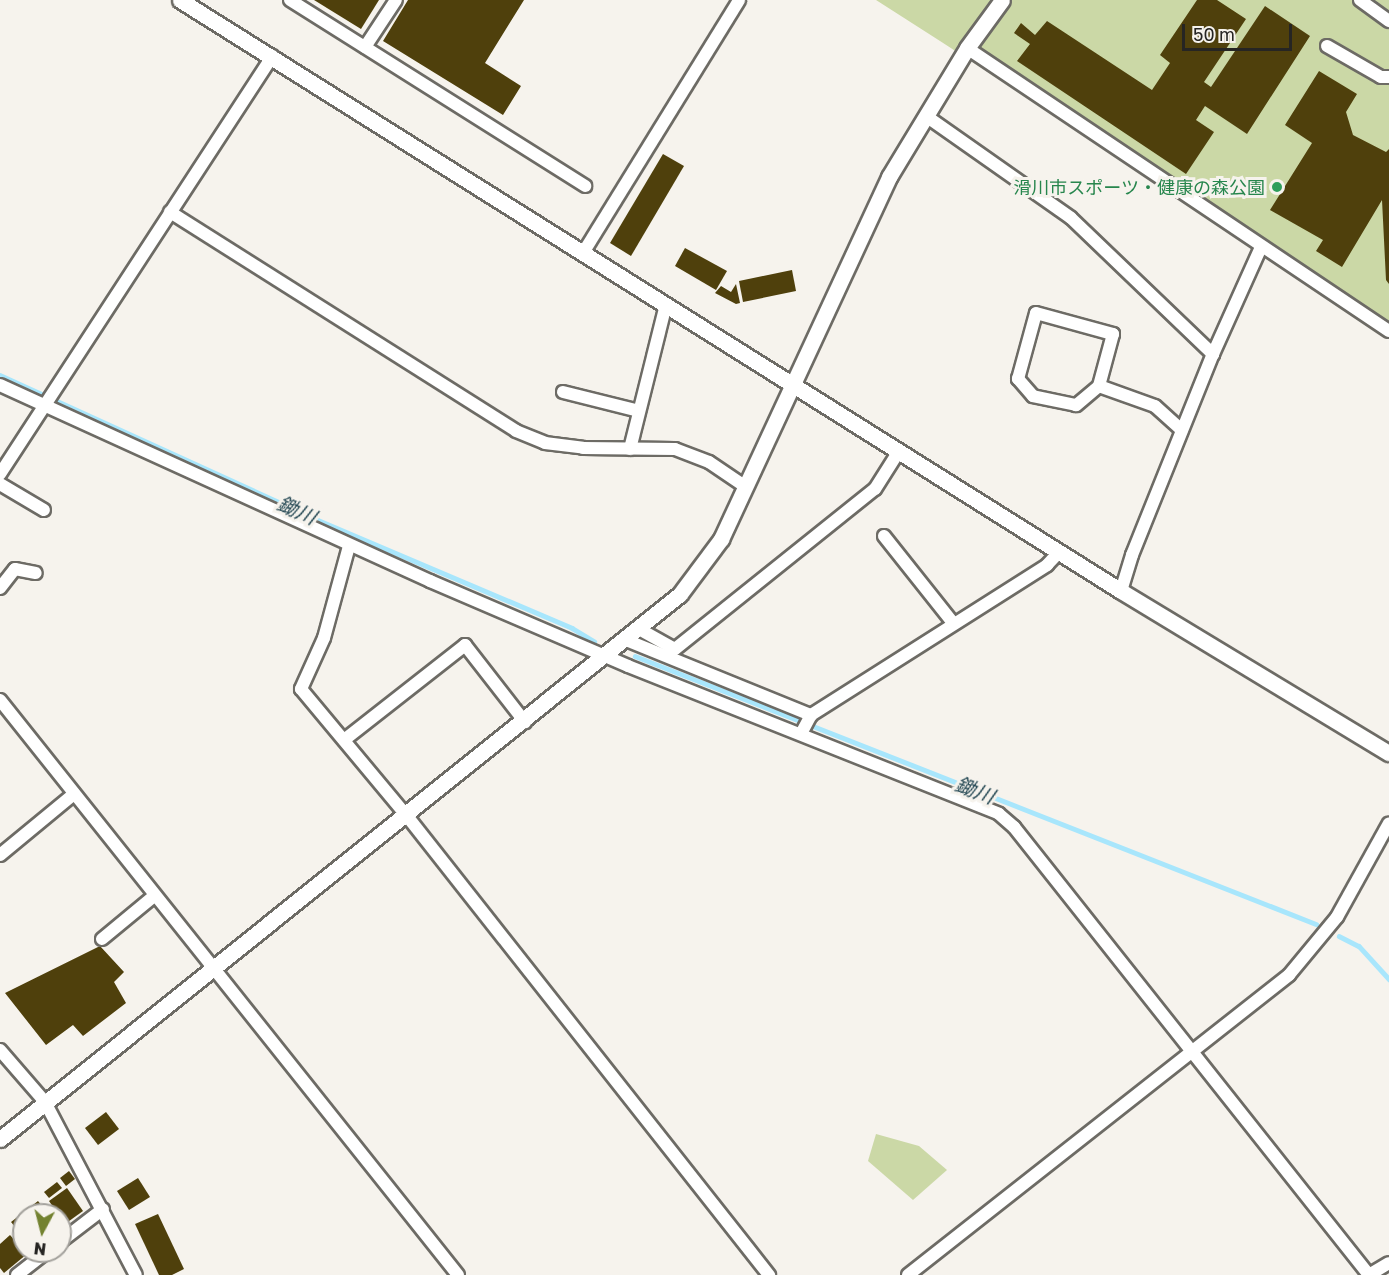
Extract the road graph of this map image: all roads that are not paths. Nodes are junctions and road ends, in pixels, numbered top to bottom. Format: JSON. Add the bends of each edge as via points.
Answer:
{"nodes":[{"id":1,"x":180,"y":0,"type":"edge"},
{"id":2,"x":290,"y":0,"type":"edge"},
{"id":3,"x":396,"y":0,"type":"edge"},
{"id":4,"x":740,"y":0,"type":"edge"},
{"id":5,"x":1002,"y":0,"type":"edge"},
{"id":6,"x":1360,"y":0,"type":"edge"},
{"id":7,"x":1389,"y":21,"type":"edge"},
{"id":8,"x":1327,"y":46,"type":"dead end"},
{"id":9,"x":365,"y":47,"type":"junction"},
{"id":10,"x":967,"y":48,"type":"junction"},
{"id":11,"x":272,"y":56,"type":"junction"},
{"id":12,"x":1389,"y":78,"type":"edge"},
{"id":13,"x":926,"y":116,"type":"junction"},
{"id":14,"x":585,"y":186,"type":"dead end"},
{"id":15,"x":170,"y":212,"type":"junction"},
{"id":16,"x":1261,"y":247,"type":"junction"},
{"id":17,"x":582,"y":253,"type":"junction"},
{"id":18,"x":666,"y":305,"type":"junction"},
{"id":19,"x":1389,"y":331,"type":"edge"},
{"id":20,"x":1213,"y":354,"type":"junction"},
{"id":21,"x":791,"y":383,"type":"junction"},
{"id":22,"x":0,"y":385,"type":"edge"},
{"id":23,"x":1099,"y":386,"type":"junction"},
{"id":24,"x":563,"y":392,"type":"dead end"},
{"id":25,"x":47,"y":400,"type":"junction"},
{"id":26,"x":639,"y":411,"type":"junction"},
{"id":27,"x":1182,"y":430,"type":"junction"},
{"id":28,"x":630,"y":449,"type":"junction"},
{"id":29,"x":899,"y":451,"type":"junction"},
{"id":30,"x":0,"y":474,"type":"edge"},
{"id":31,"x":0,"y":484,"type":"edge"},
{"id":32,"x":746,"y":487,"type":"junction"},
{"id":33,"x":44,"y":510,"type":"dead end"},
{"id":34,"x":884,"y":536,"type":"dead end"},
{"id":35,"x":349,"y":546,"type":"junction"},
{"id":36,"x":1059,"y":552,"type":"junction"},
{"id":37,"x":36,"y":573,"type":"dead end"},
{"id":38,"x":0,"y":588,"type":"edge"},
{"id":39,"x":1121,"y":591,"type":"junction"},
{"id":40,"x":954,"y":624,"type":"junction"},
{"id":41,"x":639,"y":629,"type":"junction"},
{"id":42,"x":626,"y":640,"type":"junction"},
{"id":43,"x":608,"y":656,"type":"junction"},
{"id":44,"x":0,"y":700,"type":"edge"},
{"id":45,"x":525,"y":722,"type":"junction"},
{"id":46,"x":806,"y":725,"type":"junction"},
{"id":47,"x":344,"y":740,"type":"junction"},
{"id":48,"x":1389,"y":753,"type":"edge"},
{"id":49,"x":74,"y":794,"type":"junction"},
{"id":50,"x":407,"y":816,"type":"junction"},
{"id":51,"x":1389,"y":823,"type":"edge"},
{"id":52,"x":0,"y":855,"type":"edge"},
{"id":53,"x":154,"y":896,"type":"junction"},
{"id":54,"x":102,"y":939,"type":"dead end"},
{"id":55,"x":213,"y":971,"type":"junction"},
{"id":56,"x":0,"y":1050,"type":"edge"},
{"id":57,"x":1190,"y":1053,"type":"junction"},
{"id":58,"x":45,"y":1102,"type":"junction"},
{"id":59,"x":0,"y":1139,"type":"edge"},
{"id":60,"x":103,"y":1209,"type":"junction"},
{"id":61,"x":72,"y":1233,"type":"edge"},
{"id":62,"x":32,"y":1263,"type":"edge"},
{"id":63,"x":1389,"y":1263,"type":"edge"},
{"id":64,"x":17,"y":1275,"type":"edge"},
{"id":65,"x":136,"y":1275,"type":"edge"},
{"id":66,"x":458,"y":1275,"type":"edge"},
{"id":67,"x":770,"y":1275,"type":"edge"},
{"id":68,"x":908,"y":1275,"type":"edge"},
{"id":69,"x":1369,"y":1275,"type":"edge"}],
"edges":[{"from":1,"to":11,"type":"street"},
{"from":2,"to":9,"type":"street"},
{"from":3,"to":9,"type":"street"},
{"from":4,"to":17,"type":"street"},
{"from":5,"to":10,"type":"street"},
{"from":6,"to":7,"type":"street"},
{"from":8,"to":12,"type":"street"},
{"from":9,"to":14,"type":"street"},
{"from":10,"to":13,"type":"street"},
{"from":10,"to":16,"type":"street"},
{"from":11,"to":15,"type":"street"},
{"from":11,"to":17,"type":"street"},
{"from":13,"to":20,"type":"street","via":[[1071,218]]},
{"from":13,"to":21,"type":"street","via":[[889,177]]},
{"from":15,"to":25,"type":"street"},
{"from":15,"to":28,"type":"street","via":[[516,431],[545,443]]},
{"from":16,"to":19,"type":"street"},
{"from":16,"to":20,"type":"street"},
{"from":17,"to":18,"type":"street"},
{"from":18,"to":21,"type":"street"},
{"from":18,"to":26,"type":"street"},
{"from":20,"to":27,"type":"street"},
{"from":21,"to":29,"type":"street"},
{"from":21,"to":32,"type":"street"},
{"from":22,"to":25,"type":"street"},
{"from":23,"to":23,"type":"street","via":[[1113,334],[1036,313],[1018,379],[1033,396],[1076,405]]},
{"from":23,"to":27,"type":"street","via":[[1155,406]]},
{"from":24,"to":26,"type":"street"},
{"from":25,"to":30,"type":"street"},
{"from":25,"to":35,"type":"street"},
{"from":26,"to":28,"type":"street"},
{"from":27,"to":39,"type":"street"},
{"from":28,"to":32,"type":"street","via":[[675,449],[709,462]]},
{"from":29,"to":36,"type":"street"},
{"from":29,"to":41,"type":"street","via":[[875,489],[675,649]]},
{"from":31,"to":33,"type":"street"},
{"from":32,"to":41,"type":"street","via":[[722,539],[680,594]]},
{"from":34,"to":40,"type":"street"},
{"from":35,"to":43,"type":"street"},
{"from":35,"to":47,"type":"street","via":[[324,638],[301,689]]},
{"from":36,"to":39,"type":"street"},
{"from":36,"to":40,"type":"street","via":[[1047,565]]},
{"from":37,"to":38,"type":"street","via":[[15,569]]},
{"from":39,"to":48,"type":"street"},
{"from":40,"to":46,"type":"street"},
{"from":41,"to":42,"type":"street"},
{"from":42,"to":43,"type":"street"},
{"from":42,"to":46,"type":"street"},
{"from":43,"to":45,"type":"street"},
{"from":43,"to":46,"type":"street"},
{"from":44,"to":49,"type":"street"},
{"from":45,"to":47,"type":"street","via":[[465,645]]},
{"from":45,"to":50,"type":"street"},
{"from":46,"to":57,"type":"street","via":[[999,814],[1014,827]]},
{"from":47,"to":50,"type":"street"},
{"from":49,"to":52,"type":"street"},
{"from":49,"to":53,"type":"street"},
{"from":50,"to":55,"type":"street"},
{"from":50,"to":67,"type":"street"},
{"from":51,"to":57,"type":"street","via":[[1337,917],[1309,955]]},
{"from":53,"to":54,"type":"street"},
{"from":53,"to":55,"type":"street"},
{"from":55,"to":58,"type":"street"},
{"from":55,"to":66,"type":"street"},
{"from":56,"to":58,"type":"street"},
{"from":57,"to":68,"type":"street"},
{"from":57,"to":69,"type":"street"},
{"from":58,"to":59,"type":"street"},
{"from":58,"to":60,"type":"street"},
{"from":60,"to":61,"type":"street"},
{"from":60,"to":65,"type":"street"},
{"from":62,"to":64,"type":"street"},
{"from":63,"to":69,"type":"street"}]}
